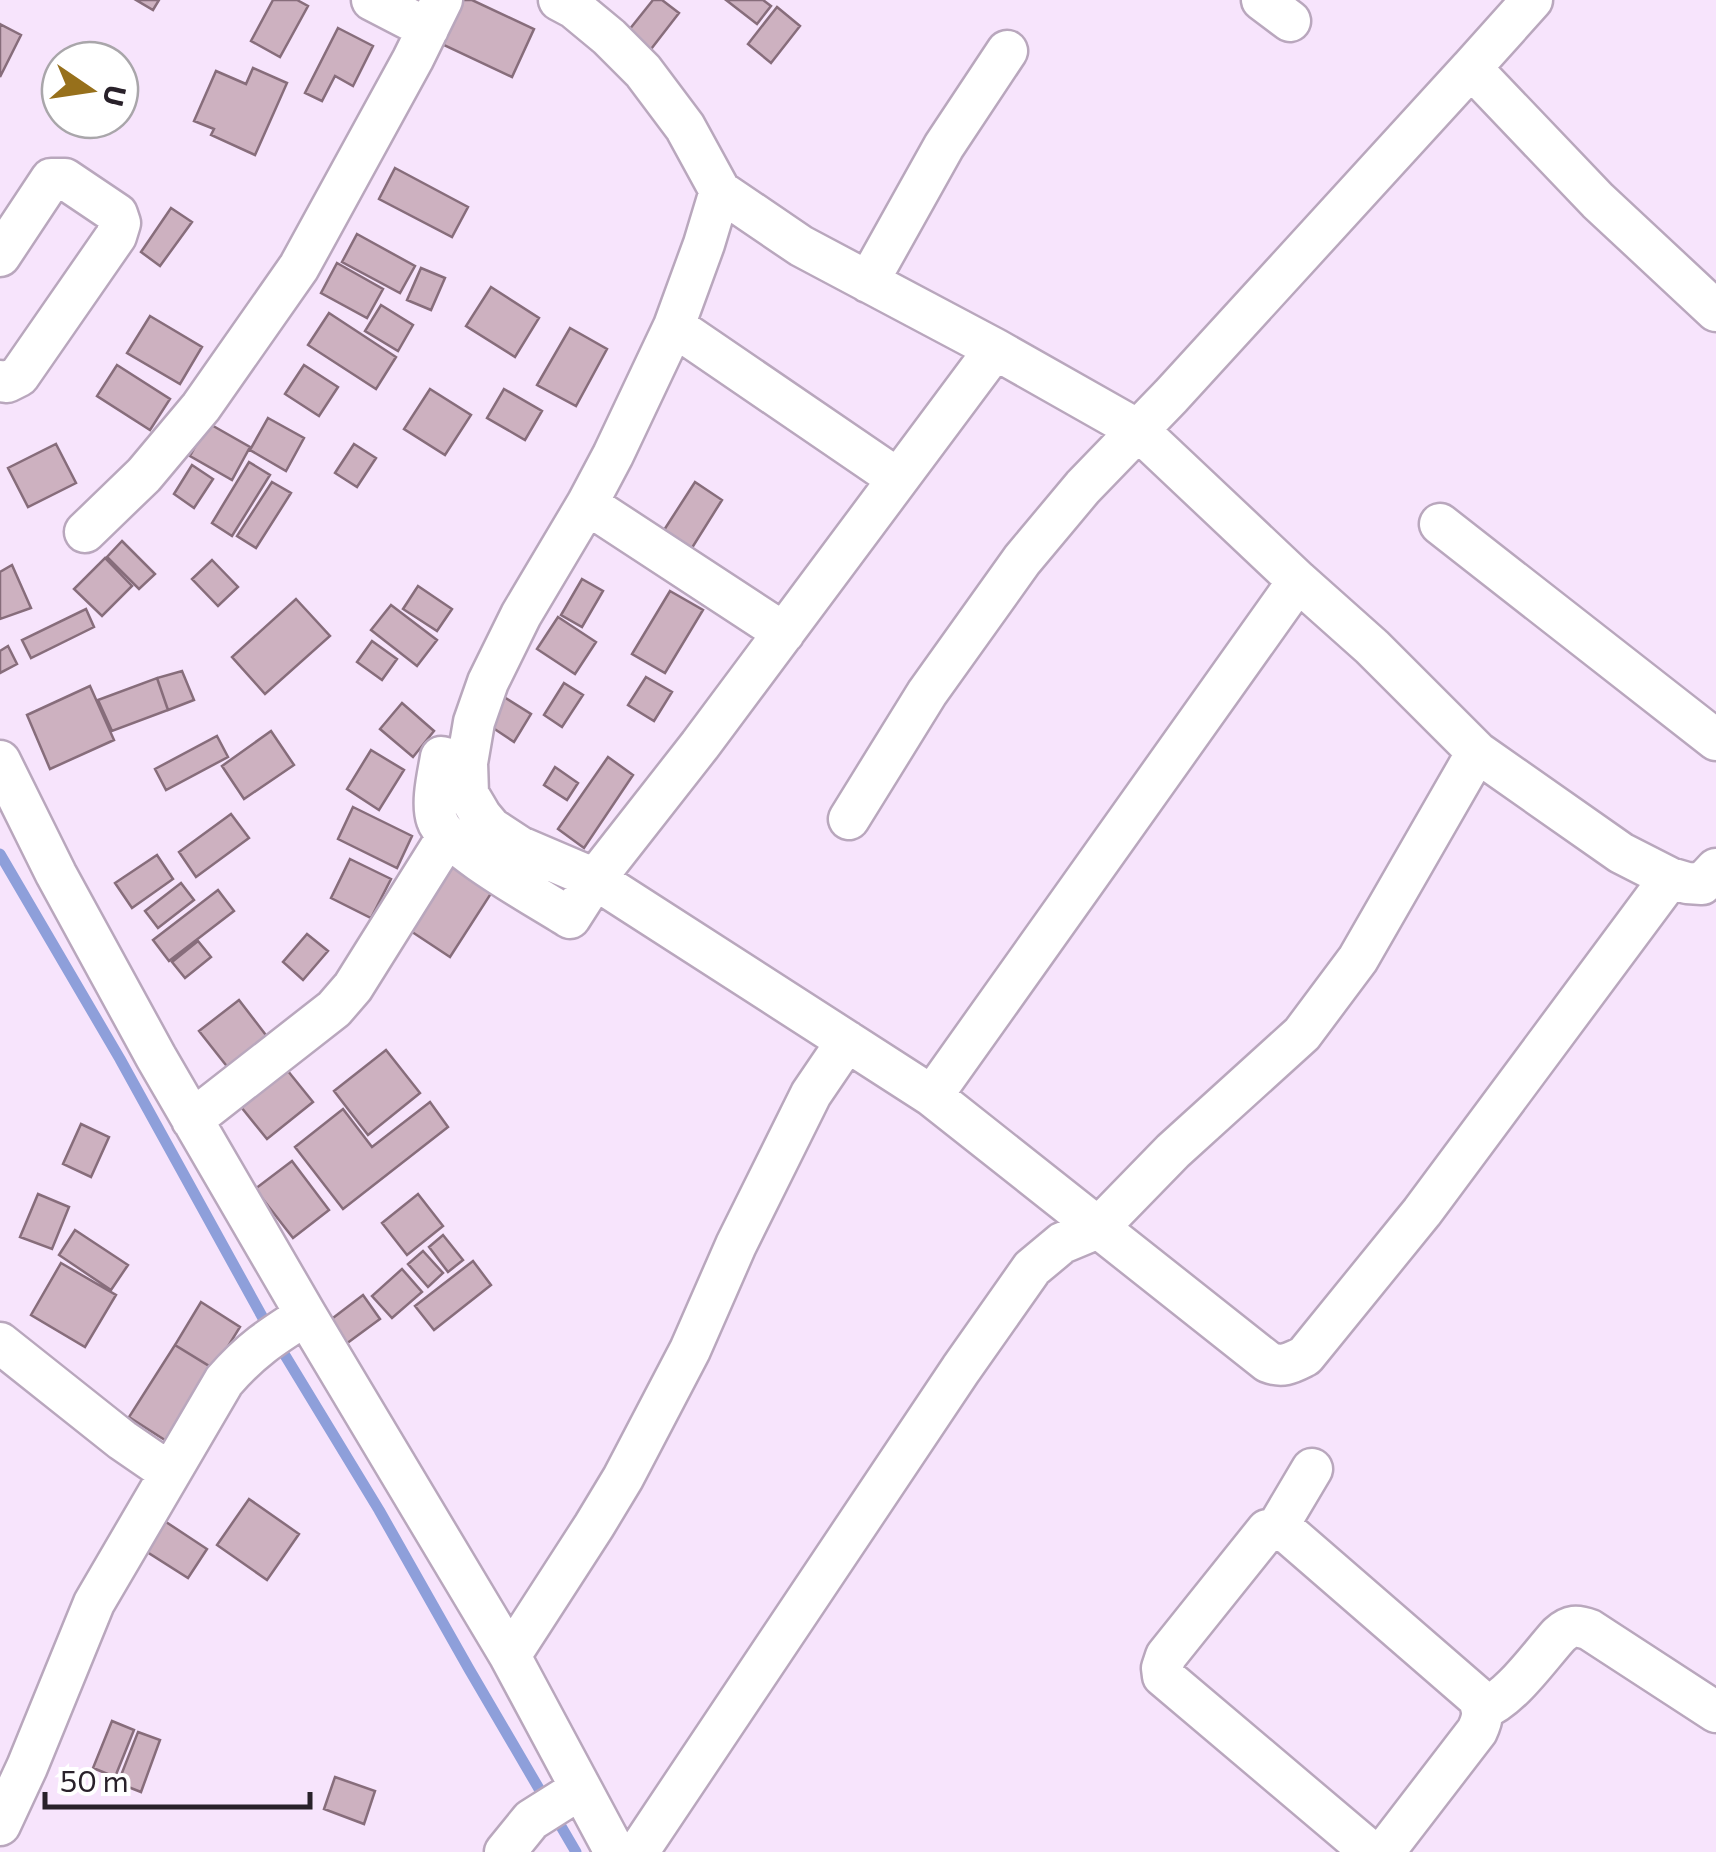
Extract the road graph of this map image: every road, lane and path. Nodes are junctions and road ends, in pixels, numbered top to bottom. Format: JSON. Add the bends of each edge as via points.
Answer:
{"nodes":[{"id":1,"x":372,"y":0,"type":"edge"},
{"id":2,"x":559,"y":0,"type":"edge"},
{"id":3,"x":1532,"y":0,"type":"edge"},
{"id":4,"x":435,"y":14,"type":"edge"},
{"id":5,"x":1008,"y":51,"type":"dead end"},
{"id":6,"x":1472,"y":68,"type":"junction"},
{"id":7,"x":720,"y":192,"type":"junction"},
{"id":8,"x":0,"y":256,"type":"edge"},
{"id":9,"x":868,"y":282,"type":"junction"},
{"id":10,"x":1716,"y":311,"type":"edge"},
{"id":11,"x":674,"y":326,"type":"junction"},
{"id":12,"x":994,"y":350,"type":"junction"},
{"id":13,"x":0,"y":381,"type":"edge"},
{"id":14,"x":1138,"y":430,"type":"junction"},
{"id":15,"x":898,"y":479,"type":"junction"},
{"id":16,"x":588,"y":504,"type":"junction"},
{"id":17,"x":1440,"y":524,"type":"dead end"},
{"id":18,"x":85,"y":532,"type":"dead end"},
{"id":19,"x":1298,"y":581,"type":"junction"},
{"id":20,"x":784,"y":633,"type":"junction"},
{"id":21,"x":1716,"y":740,"type":"edge"},
{"id":22,"x":1477,"y":752,"type":"junction"},
{"id":23,"x":0,"y":761,"type":"edge"},
{"id":24,"x":467,"y":762,"type":"junction"},
{"id":25,"x":849,"y":820,"type":"dead end"},
{"id":26,"x":447,"y":837,"type":"junction"},
{"id":27,"x":1716,"y":869,"type":"edge"},
{"id":28,"x":1670,"y":878,"type":"junction"},
{"id":29,"x":595,"y":879,"type":"junction"},
{"id":30,"x":847,"y":1042,"type":"junction"},
{"id":31,"x":932,"y":1096,"type":"junction"},
{"id":32,"x":192,"y":1120,"type":"junction"},
{"id":33,"x":1098,"y":1228,"type":"junction"},
{"id":34,"x":306,"y":1316,"type":"junction"},
{"id":35,"x":0,"y":1342,"type":"edge"},
{"id":36,"x":1312,"y":1469,"type":"dead end"},
{"id":37,"x":170,"y":1473,"type":"junction"},
{"id":38,"x":1277,"y":1528,"type":"junction"},
{"id":39,"x":510,"y":1656,"type":"junction"},
{"id":40,"x":1483,"y":1709,"type":"junction"},
{"id":41,"x":1716,"y":1712,"type":"edge"},
{"id":42,"x":574,"y":1794,"type":"junction"},
{"id":43,"x":0,"y":1824,"type":"edge"},
{"id":44,"x":505,"y":1852,"type":"edge"},
{"id":45,"x":615,"y":1852,"type":"edge"},
{"id":46,"x":638,"y":1852,"type":"edge"},
{"id":47,"x":1371,"y":1852,"type":"edge"},
{"id":48,"x":1384,"y":1852,"type":"edge"}],
"edges":[{"from":1,"to":4,"type":"street"},
{"from":2,"to":7,"type":"street","via":[[643,71],[685,127]]},
{"from":3,"to":6,"type":"street"},
{"from":4,"to":18,"type":"street","via":[[300,267],[201,407]]},
{"from":5,"to":9,"type":"street","via":[[944,146]]},
{"from":6,"to":10,"type":"street","via":[[1598,201]]},
{"from":6,"to":14,"type":"street"},
{"from":7,"to":9,"type":"street"},
{"from":7,"to":11,"type":"street"},
{"from":8,"to":13,"type":"street","via":[[51,179],[66,179],[118,214],[116,236],[19,376]]},
{"from":9,"to":12,"type":"street"},
{"from":11,"to":15,"type":"street"},
{"from":11,"to":16,"type":"street"},
{"from":12,"to":14,"type":"street"},
{"from":12,"to":15,"type":"street"},
{"from":14,"to":19,"type":"street"},
{"from":14,"to":25,"type":"street","via":[[1022,560],[927,693]]},
{"from":15,"to":20,"type":"street"},
{"from":16,"to":20,"type":"street"},
{"from":16,"to":24,"type":"street","via":[[488,682]]},
{"from":17,"to":21,"type":"street"},
{"from":19,"to":22,"type":"street"},
{"from":19,"to":31,"type":"street"},
{"from":20,"to":29,"type":"street"},
{"from":22,"to":28,"type":"street","via":[[1621,852]]},
{"from":22,"to":33,"type":"street","via":[[1358,959],[1302,1034]]},
{"from":23,"to":32,"type":"street"},
{"from":24,"to":26,"type":"street","via":[[441,757],[436,820]]},
{"from":24,"to":29,"type":"street","via":[[468,794],[491,828]]},
{"from":26,"to":29,"type":"street","via":[[570,918]]},
{"from":26,"to":32,"type":"street","via":[[353,987]]},
{"from":27,"to":28,"type":"street","via":[[1702,884]]},
{"from":28,"to":33,"type":"street","via":[[1422,1212],[1304,1356],[1283,1366],[1268,1362]]},
{"from":29,"to":30,"type":"street"},
{"from":30,"to":31,"type":"street"},
{"from":30,"to":39,"type":"street","via":[[811,1094],[622,1478]]},
{"from":31,"to":33,"type":"street"},
{"from":32,"to":34,"type":"street"},
{"from":33,"to":46,"type":"street","via":[[1062,1243],[1032,1268]]},
{"from":34,"to":37,"type":"street","via":[[234,1369]]},
{"from":34,"to":39,"type":"street"},
{"from":35,"to":37,"type":"street"},
{"from":36,"to":38,"type":"street"},
{"from":37,"to":43,"type":"street","via":[[94,1603]]},
{"from":38,"to":40,"type":"street"},
{"from":38,"to":47,"type":"street","via":[[1267,1530],[1166,1656],[1163,1676]]},
{"from":39,"to":42,"type":"street"},
{"from":40,"to":41,"type":"street","via":[[1507,1693],[1559,1635],[1578,1625]]},
{"from":40,"to":48,"type":"street","via":[[1477,1731]]},
{"from":42,"to":44,"type":"street","via":[[531,1820]]},
{"from":42,"to":45,"type":"street"}]}
